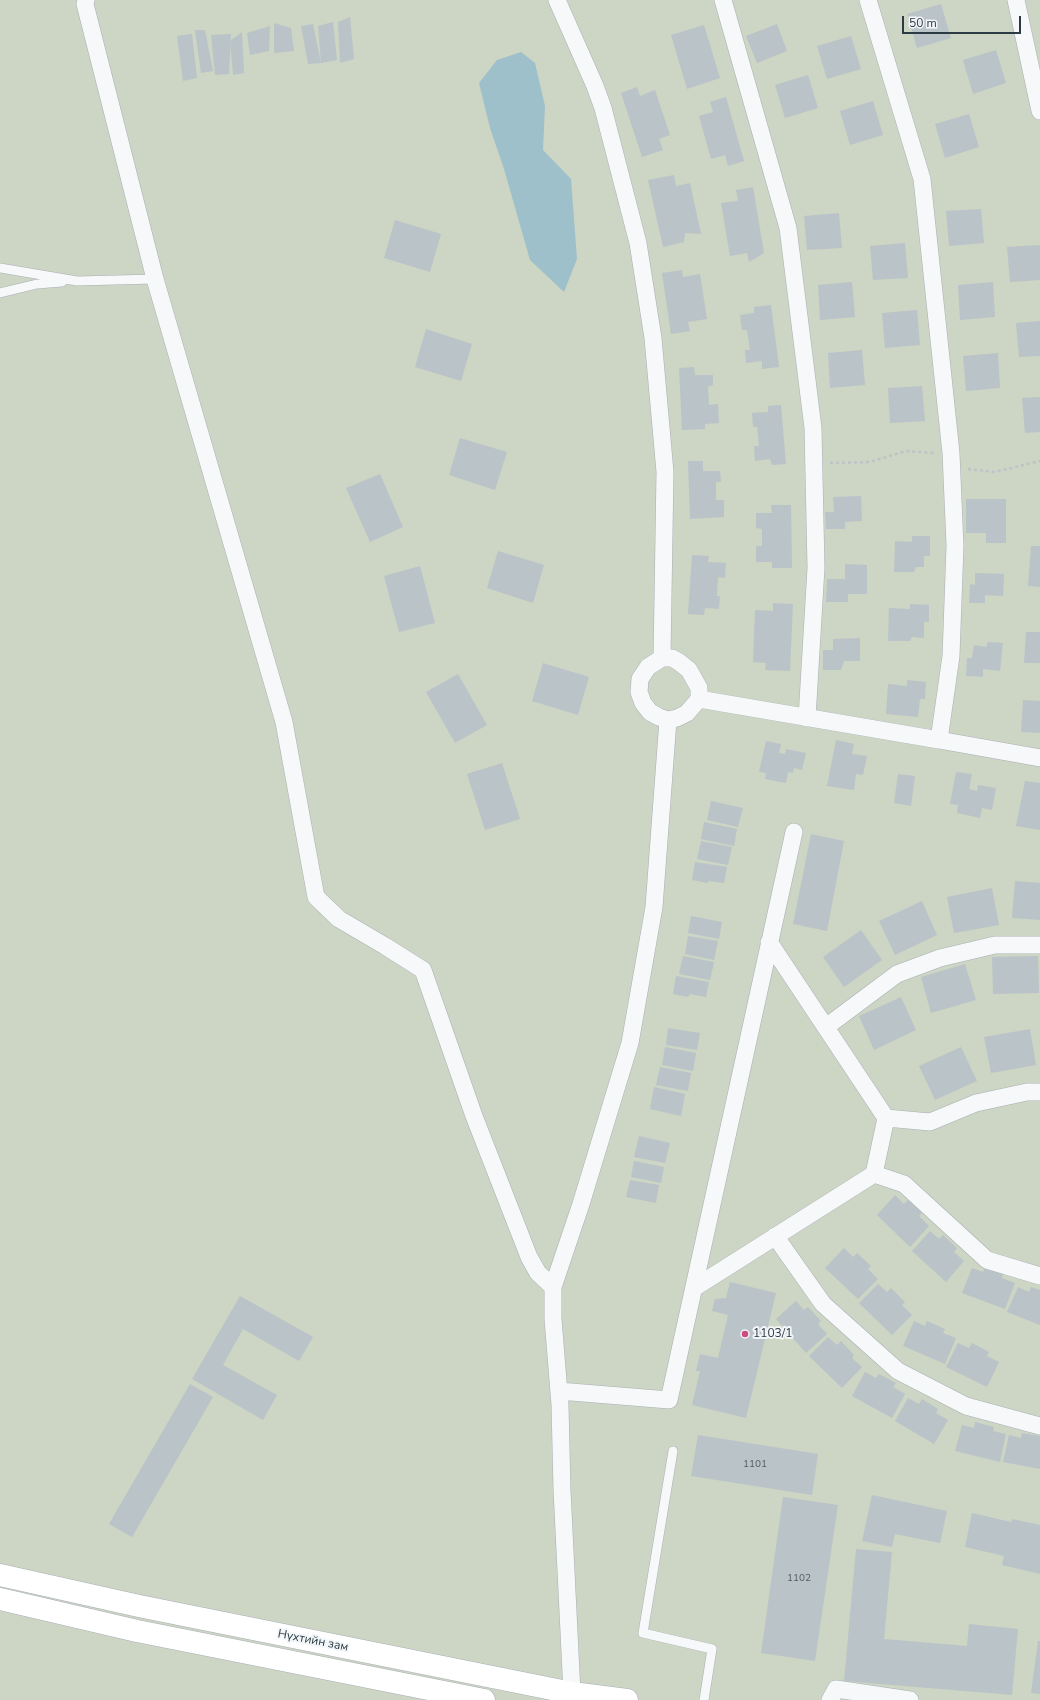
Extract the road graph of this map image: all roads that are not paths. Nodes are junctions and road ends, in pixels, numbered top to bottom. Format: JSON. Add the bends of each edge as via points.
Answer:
{"nodes":[{"id":1,"x":86,"y":0,"type":"edge"},
{"id":2,"x":557,"y":0,"type":"edge"},
{"id":3,"x":723,"y":0,"type":"edge"},
{"id":4,"x":868,"y":0,"type":"edge"},
{"id":5,"x":1016,"y":0,"type":"edge"},
{"id":6,"x":1040,"y":111,"type":"edge"},
{"id":7,"x":0,"y":268,"type":"edge"},
{"id":8,"x":155,"y":279,"type":"junction"},
{"id":9,"x":77,"y":281,"type":"junction"},
{"id":10,"x":0,"y":293,"type":"edge"},
{"id":11,"x":662,"y":658,"type":"junction"},
{"id":12,"x":699,"y":699,"type":"junction"},
{"id":13,"x":808,"y":718,"type":"junction"},
{"id":14,"x":668,"y":720,"type":"junction"},
{"id":15,"x":939,"y":740,"type":"junction"},
{"id":16,"x":1040,"y":758,"type":"edge"},
{"id":17,"x":794,"y":832,"type":"dead end"},
{"id":18,"x":769,"y":942,"type":"junction"},
{"id":19,"x":1040,"y":945,"type":"edge"},
{"id":20,"x":826,"y":1027,"type":"junction"},
{"id":21,"x":1040,"y":1092,"type":"edge"},
{"id":22,"x":886,"y":1118,"type":"junction"},
{"id":23,"x":874,"y":1174,"type":"junction"},
{"id":24,"x":775,"y":1236,"type":"junction"},
{"id":25,"x":1040,"y":1276,"type":"edge"},
{"id":26,"x":552,"y":1287,"type":"junction"},
{"id":27,"x":694,"y":1288,"type":"junction"},
{"id":28,"x":559,"y":1390,"type":"junction"},
{"id":29,"x":1040,"y":1426,"type":"edge"},
{"id":30,"x":673,"y":1451,"type":"dead end"},
{"id":31,"x":0,"y":1574,"type":"edge"},
{"id":32,"x":0,"y":1599,"type":"edge"},
{"id":33,"x":572,"y":1693,"type":"junction"},
{"id":34,"x":484,"y":1700,"type":"edge"},
{"id":35,"x":627,"y":1700,"type":"edge"},
{"id":36,"x":704,"y":1700,"type":"edge"},
{"id":37,"x":830,"y":1700,"type":"edge"},
{"id":38,"x":910,"y":1700,"type":"edge"}],
"edges":[{"from":1,"to":8,"type":"street"},
{"from":2,"to":11,"type":"street","via":[[603,108],[638,243],[653,338],[665,472]]},
{"from":3,"to":13,"type":"street","via":[[788,228],[813,428],[816,568]]},
{"from":4,"to":15,"type":"street","via":[[922,180],[952,460],[954,546],[951,656]]},
{"from":5,"to":6,"type":"street"},
{"from":7,"to":9,"type":"lane"},
{"from":8,"to":9,"type":"lane"},
{"from":8,"to":26,"type":"street","via":[[284,722],[316,897],[339,919],[423,970],[474,1116],[529,1257],[538,1273]]},
{"from":9,"to":10,"type":"lane","via":[[37,284]]},
{"from":11,"to":12,"type":"street","via":[[676,660],[689,670],[698,688]]},
{"from":11,"to":14,"type":"street","via":[[648,667],[640,679],[639,692],[643,704],[650,712]]},
{"from":12,"to":13,"type":"street"},
{"from":12,"to":14,"type":"street","via":[[687,714]]},
{"from":13,"to":15,"type":"street"},
{"from":14,"to":26,"type":"street","via":[[654,907],[630,1043],[581,1204]]},
{"from":15,"to":16,"type":"street"},
{"from":17,"to":18,"type":"street"},
{"from":18,"to":20,"type":"street"},
{"from":18,"to":27,"type":"street"},
{"from":19,"to":20,"type":"street","via":[[994,945],[940,958],[897,974]]},
{"from":20,"to":22,"type":"street"},
{"from":21,"to":22,"type":"street","via":[[1027,1092],[976,1103],[930,1122]]},
{"from":22,"to":23,"type":"street"},
{"from":23,"to":24,"type":"street"},
{"from":23,"to":25,"type":"street","via":[[904,1184],[987,1260]]},
{"from":24,"to":27,"type":"street"},
{"from":24,"to":29,"type":"street","via":[[823,1304],[898,1371],[966,1406]]},
{"from":26,"to":28,"type":"street"},
{"from":27,"to":28,"type":"street","via":[[669,1400]]},
{"from":28,"to":33,"type":"street"},
{"from":30,"to":36,"type":"lane","via":[[643,1633],[712,1650]]},
{"from":31,"to":33,"type":"main road","name":"Нүхтийн зам","via":[[139,1606]]},
{"from":32,"to":34,"type":"main road","name":"Нүхтийн зам","via":[[137,1631]]},
{"from":33,"to":35,"type":"main road","name":"Нүхтийн зам"},
{"from":37,"to":38,"type":"street","via":[[836,1690]]}]}
